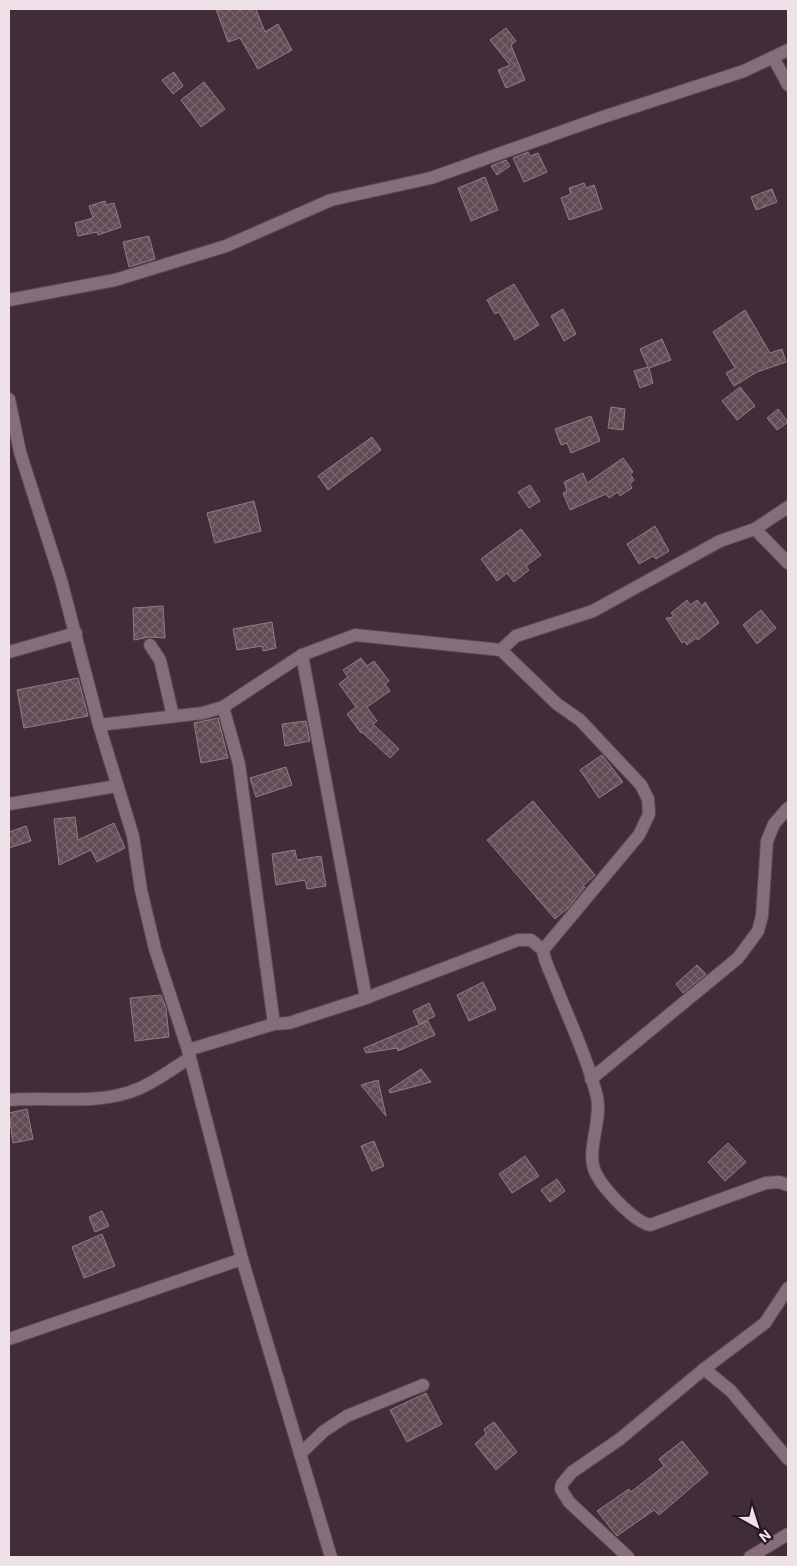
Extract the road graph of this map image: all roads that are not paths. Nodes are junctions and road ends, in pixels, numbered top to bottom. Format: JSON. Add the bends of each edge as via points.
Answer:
{"nodes":[{"id":1,"x":788,"y":50,"type":"edge"},
{"id":2,"x":773,"y":57,"type":"junction"},
{"id":3,"x":788,"y":85,"type":"edge"},
{"id":4,"x":9,"y":300,"type":"edge"},
{"id":5,"x":9,"y":399,"type":"edge"},
{"id":6,"x":788,"y":507,"type":"edge"},
{"id":7,"x":755,"y":528,"type":"junction"},
{"id":8,"x":788,"y":563,"type":"edge"},
{"id":9,"x":76,"y":633,"type":"junction"},
{"id":10,"x":150,"y":645,"type":"dead end"},
{"id":11,"x":501,"y":650,"type":"junction"},
{"id":12,"x":9,"y":652,"type":"edge"},
{"id":13,"x":302,"y":655,"type":"junction"},
{"id":14,"x":222,"y":707,"type":"junction"},
{"id":15,"x":172,"y":716,"type":"junction"},
{"id":16,"x":99,"y":725,"type":"junction"},
{"id":17,"x":117,"y":786,"type":"junction"},
{"id":18,"x":9,"y":804,"type":"edge"},
{"id":19,"x":788,"y":808,"type":"edge"},
{"id":20,"x":543,"y":950,"type":"junction"},
{"id":21,"x":366,"y":998,"type":"junction"},
{"id":22,"x":274,"y":1024,"type":"junction"},
{"id":23,"x":190,"y":1054,"type":"junction"},
{"id":24,"x":591,"y":1079,"type":"junction"},
{"id":25,"x":9,"y":1100,"type":"edge"},
{"id":26,"x":788,"y":1185,"type":"edge"},
{"id":27,"x":242,"y":1259,"type":"junction"},
{"id":28,"x":788,"y":1288,"type":"edge"},
{"id":29,"x":9,"y":1340,"type":"edge"},
{"id":30,"x":704,"y":1368,"type":"junction"},
{"id":31,"x":423,"y":1385,"type":"dead end"},
{"id":32,"x":300,"y":1454,"type":"junction"},
{"id":33,"x":788,"y":1459,"type":"edge"},
{"id":34,"x":788,"y":1534,"type":"edge"},
{"id":35,"x":331,"y":1557,"type":"edge"},
{"id":36,"x":628,"y":1557,"type":"edge"},
{"id":37,"x":750,"y":1557,"type":"edge"}],
"edges":[{"from":1,"to":2,"type":"street"},
{"from":2,"to":3,"type":"street"},
{"from":2,"to":4,"type":"street","via":[[744,71],[431,178],[331,200],[226,246],[115,280]]},
{"from":5,"to":9,"type":"street","via":[[20,452]]},
{"from":6,"to":7,"type":"street"},
{"from":7,"to":8,"type":"street"},
{"from":7,"to":11,"type":"street","via":[[720,541],[593,611],[516,636]]},
{"from":9,"to":12,"type":"street"},
{"from":9,"to":16,"type":"street"},
{"from":10,"to":15,"type":"street","via":[[160,660]]},
{"from":11,"to":13,"type":"street","via":[[355,635]]},
{"from":11,"to":20,"type":"street","via":[[557,704],[580,720],[628,769],[648,799],[649,814],[639,835]]},
{"from":13,"to":14,"type":"street"},
{"from":13,"to":21,"type":"street"},
{"from":14,"to":15,"type":"street"},
{"from":14,"to":22,"type":"street","via":[[240,764]]},
{"from":15,"to":16,"type":"street"},
{"from":16,"to":17,"type":"street"},
{"from":17,"to":18,"type":"street"},
{"from":17,"to":23,"type":"street","via":[[133,836],[154,949]]},
{"from":19,"to":24,"type":"street","via":[[774,824],[767,842],[762,916],[750,943],[738,958]]},
{"from":20,"to":21,"type":"street","via":[[531,940],[518,940]]},
{"from":20,"to":24,"type":"street"},
{"from":21,"to":22,"type":"street","via":[[289,1023]]},
{"from":22,"to":23,"type":"street"},
{"from":23,"to":25,"type":"street","via":[[154,1081],[115,1096]]},
{"from":23,"to":27,"type":"street"},
{"from":24,"to":26,"type":"street","via":[[597,1099],[598,1127],[593,1152],[594,1168],[611,1193],[640,1223],[650,1225],[766,1183]]},
{"from":27,"to":29,"type":"street"},
{"from":27,"to":32,"type":"street"},
{"from":28,"to":30,"type":"street","via":[[765,1323]]},
{"from":30,"to":33,"type":"street","via":[[731,1390]]},
{"from":30,"to":36,"type":"street","via":[[620,1439],[572,1472],[562,1484],[569,1502]]},
{"from":31,"to":32,"type":"street","via":[[347,1416],[324,1431]]},
{"from":32,"to":35,"type":"street"},
{"from":34,"to":37,"type":"street"}]}
